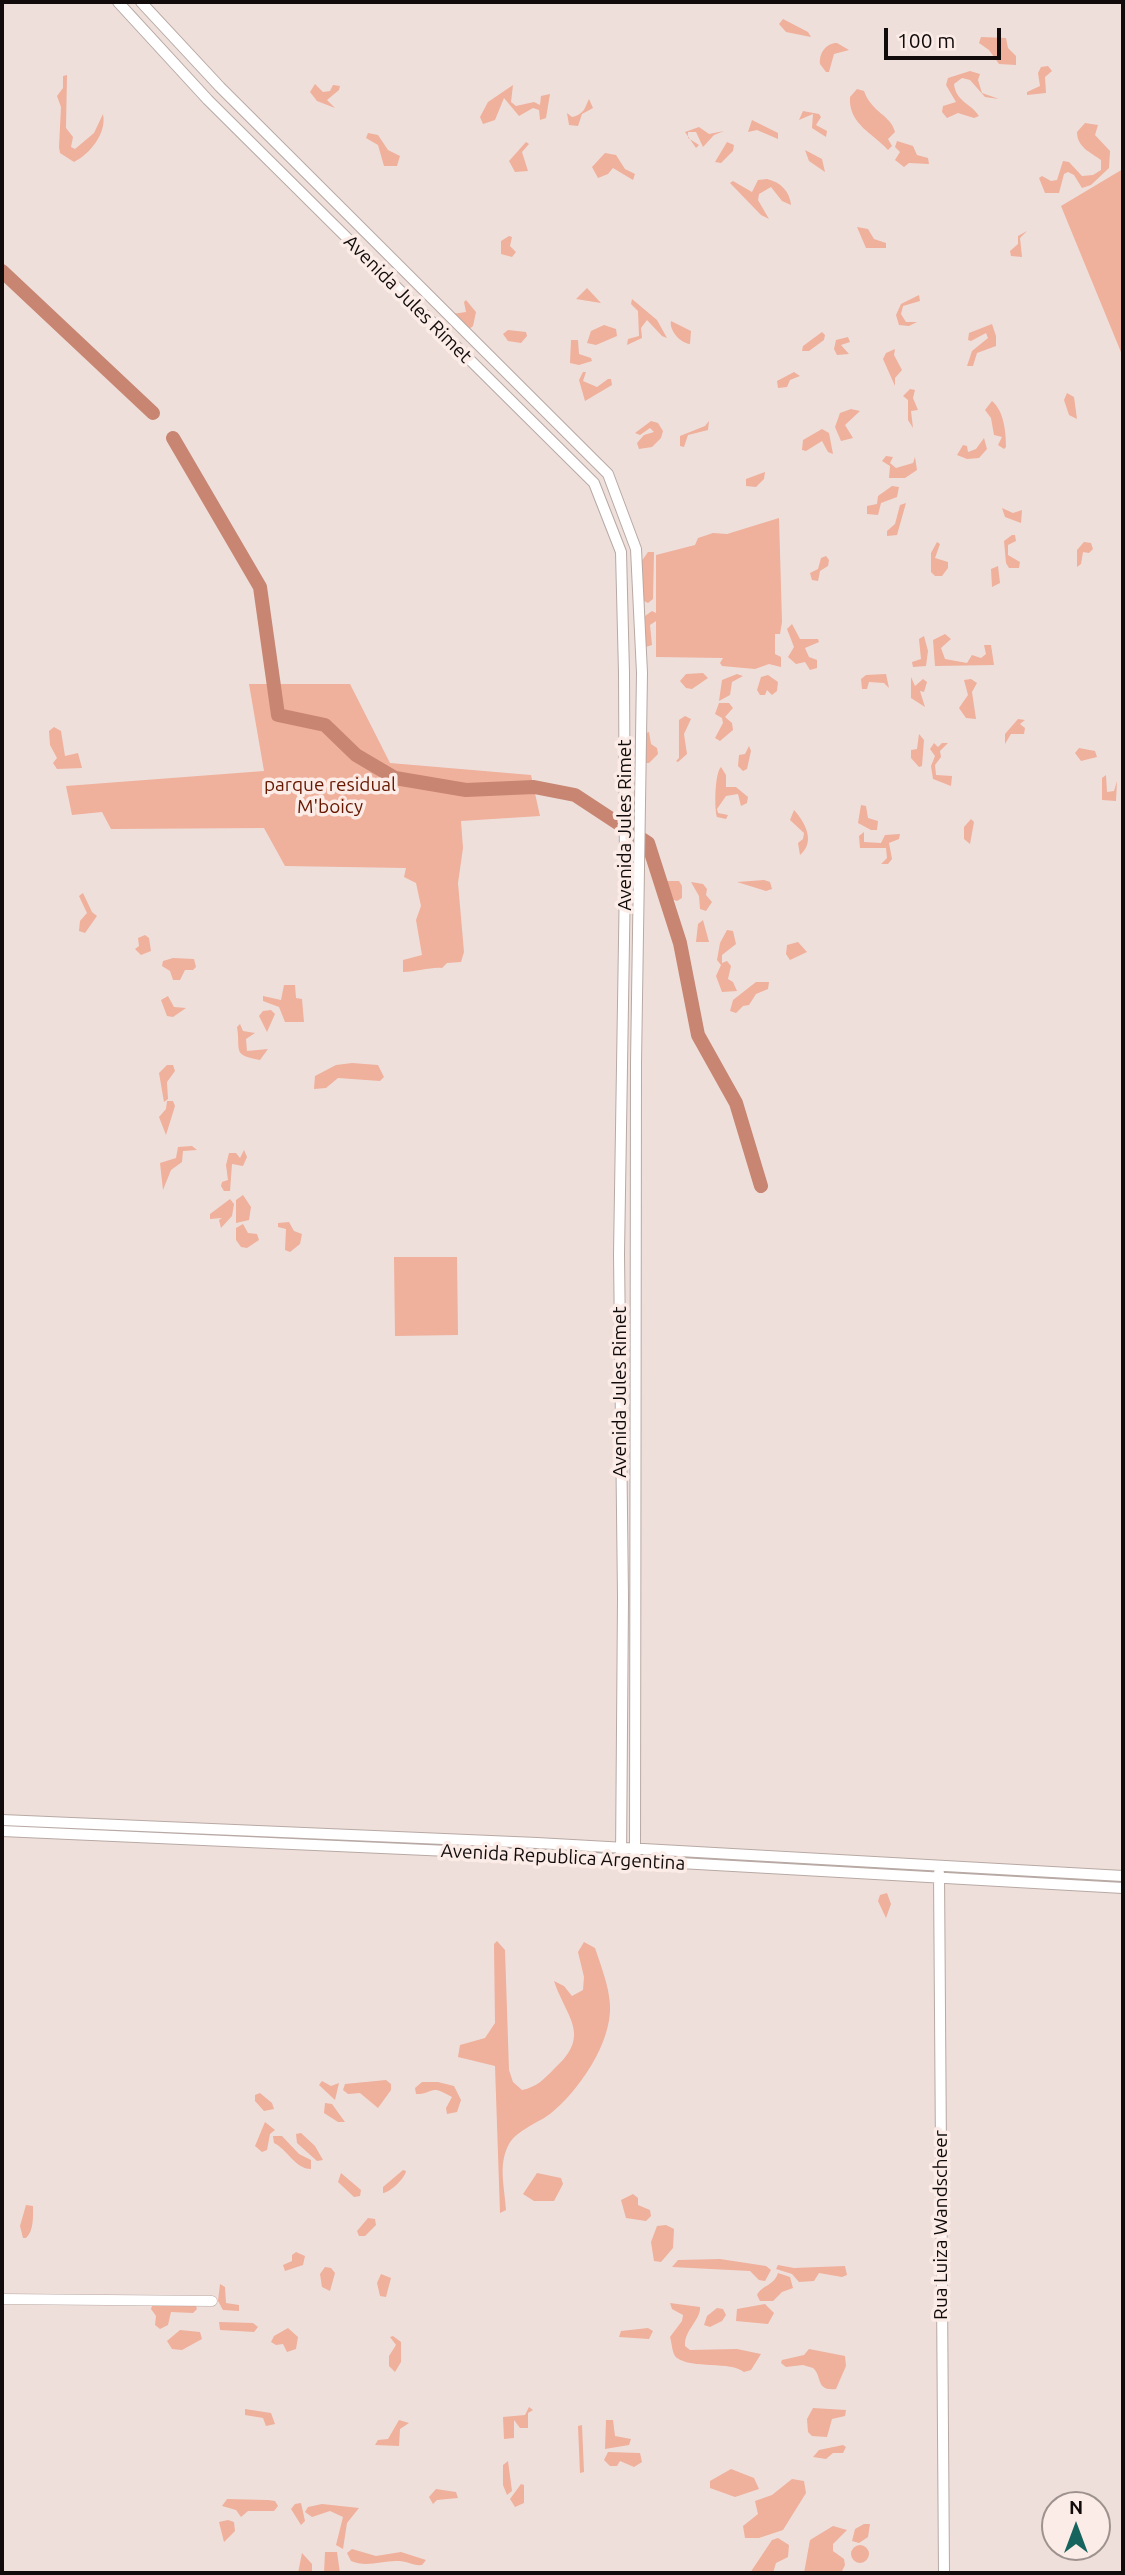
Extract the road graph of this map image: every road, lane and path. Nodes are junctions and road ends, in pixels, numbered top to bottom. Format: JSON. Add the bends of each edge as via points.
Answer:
{"nodes":[{"id":1,"x":118,"y":2,"type":"edge"},
{"id":2,"x":141,"y":2,"type":"edge"},
{"id":3,"x":2,"y":1820,"type":"edge"},
{"id":4,"x":2,"y":1831,"type":"edge"},
{"id":5,"x":458,"y":1839,"type":"junction"},
{"id":6,"x":436,"y":1852,"type":"junction"},
{"id":7,"x":621,"y":1855,"type":"junction"},
{"id":8,"x":636,"y":1855,"type":"junction"},
{"id":9,"x":939,"y":1871,"type":"junction"},
{"id":10,"x":1123,"y":1876,"type":"edge"},
{"id":11,"x":1123,"y":1888,"type":"edge"},
{"id":12,"x":2,"y":2298,"type":"edge"},
{"id":13,"x":212,"y":2301,"type":"dead end"},
{"id":14,"x":944,"y":2573,"type":"edge"}],
"edges":[{"from":1,"to":7,"type":"main road","name":"Avenida Jules Rimet","via":[[208,100],[594,483],[621,552],[625,851],[619,1254]]},
{"from":2,"to":8,"type":"main road","name":"Avenida Jules Rimet","via":[[220,88],[608,474],[636,549],[642,673],[636,1062]]},
{"from":3,"to":5,"type":"main road","name":"Avenida Republica Argentina"},
{"from":4,"to":6,"type":"main road","name":"Avenida Republica Argentina"},
{"from":5,"to":6,"type":"main road","via":[[457,1844]]},
{"from":5,"to":7,"type":"main road","name":"Avenida Republica Argentina"},
{"from":6,"to":7,"type":"main road","name":"Avenida Republica Argentina"},
{"from":7,"to":8,"type":"main road","name":"Avenida Republica Argentina"},
{"from":8,"to":9,"type":"main road","name":"Avenida Republica Argentina"},
{"from":9,"to":10,"type":"main road","name":"Avenida Republica Argentina"},
{"from":9,"to":11,"type":"main road","name":"Avenida Republica Argentina"},
{"from":9,"to":14,"type":"main road","name":"Rua Luiza Wandscheer"},
{"from":12,"to":13,"type":"street"}]}
